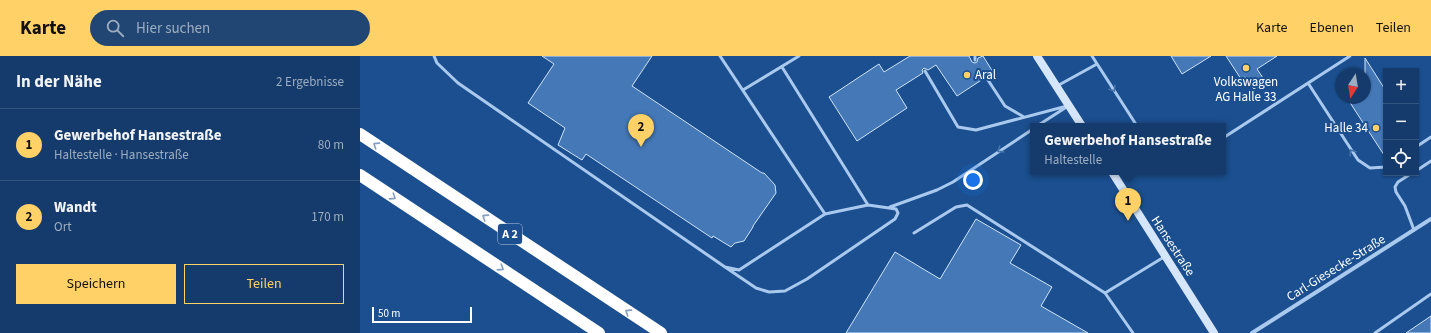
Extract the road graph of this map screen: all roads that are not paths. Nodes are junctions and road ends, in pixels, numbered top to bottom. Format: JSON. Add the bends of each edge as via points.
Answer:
{"nodes":[{"id":1,"x":434,"y":56,"type":"edge"},
{"id":2,"x":720,"y":56,"type":"edge"},
{"id":3,"x":799,"y":56,"type":"edge"},
{"id":4,"x":1037,"y":56,"type":"edge"},
{"id":5,"x":1092,"y":56,"type":"edge"},
{"id":6,"x":1350,"y":56,"type":"edge"},
{"id":7,"x":1097,"y":64,"type":"junction"},
{"id":8,"x":782,"y":67,"type":"junction"},
{"id":9,"x":925,"y":71,"type":"dead end"},
{"id":10,"x":986,"y":77,"type":"dead end"},
{"id":11,"x":1308,"y":83,"type":"junction"},
{"id":12,"x":1056,"y":86,"type":"junction"},
{"id":13,"x":743,"y":90,"type":"junction"},
{"id":14,"x":1069,"y":106,"type":"junction"},
{"id":15,"x":1024,"y":118,"type":"junction"},
{"id":16,"x":1042,"y":123,"type":"edge"},
{"id":17,"x":1080,"y":123,"type":"edge"},
{"id":18,"x":1135,"y":123,"type":"edge"},
{"id":19,"x":1030,"y":131,"type":"edge"},
{"id":20,"x":360,"y":134,"type":"edge"},
{"id":21,"x":1226,"y":136,"type":"edge"},
{"id":22,"x":1431,"y":138,"type":"edge"},
{"id":23,"x":1419,"y":145,"type":"edge"},
{"id":24,"x":1431,"y":161,"type":"edge"},
{"id":25,"x":1383,"y":167,"type":"edge"},
{"id":26,"x":1419,"y":169,"type":"edge"},
{"id":27,"x":360,"y":175,"type":"edge"},
{"id":28,"x":1114,"y":175,"type":"edge"},
{"id":29,"x":1407,"y":176,"type":"edge"},
{"id":30,"x":868,"y":205,"type":"junction"},
{"id":31,"x":889,"y":207,"type":"junction"},
{"id":32,"x":825,"y":214,"type":"junction"},
{"id":33,"x":1431,"y":219,"type":"edge"},
{"id":34,"x":1414,"y":230,"type":"junction"},
{"id":35,"x":914,"y":233,"type":"dead end"},
{"id":36,"x":1166,"y":256,"type":"junction"},
{"id":37,"x":725,"y":267,"type":"junction"},
{"id":38,"x":1105,"y":293,"type":"junction"},
{"id":39,"x":1431,"y":294,"type":"edge"},
{"id":40,"x":599,"y":333,"type":"edge"},
{"id":41,"x":661,"y":333,"type":"edge"},
{"id":42,"x":1133,"y":333,"type":"edge"},
{"id":43,"x":1214,"y":333,"type":"edge"},
{"id":44,"x":1252,"y":333,"type":"edge"},
{"id":45,"x":1375,"y":333,"type":"edge"}],
"edges":[{"from":1,"to":37,"type":"lane","via":[[437,63],[458,83]]},
{"from":2,"to":13,"type":"lane"},
{"from":3,"to":8,"type":"lane"},
{"from":4,"to":12,"type":"main road"},
{"from":5,"to":7,"type":"lane"},
{"from":6,"to":11,"type":"lane"},
{"from":7,"to":12,"type":"lane"},
{"from":7,"to":18,"type":"lane","one_way":true},
{"from":8,"to":13,"type":"lane"},
{"from":8,"to":30,"type":"lane"},
{"from":9,"to":15,"type":"lane","via":[[958,127],[976,130]]},
{"from":10,"to":15,"type":"lane","via":[[1005,106]]},
{"from":11,"to":21,"type":"lane"},
{"from":25,"to":11,"type":"lane","one_way":true,"via":[[1370,168],[1358,160]]},
{"from":12,"to":14,"type":"main road"},
{"from":13,"to":32,"type":"lane"},
{"from":14,"to":15,"type":"lane"},
{"from":14,"to":16,"type":"lane"},
{"from":14,"to":17,"type":"main road"},
{"from":19,"to":31,"type":"lane","one_way":true,"via":[[942,188]]},
{"from":41,"to":20,"type":"highway","number":"A 2","one_way":true},
{"from":22,"to":23,"type":"lane"},
{"from":24,"to":26,"type":"lane"},
{"from":27,"to":40,"type":"highway","number":"A 2","one_way":true},
{"from":28,"to":36,"type":"main road","name":"Hansestraße"},
{"from":29,"to":34,"type":"lane","via":[[1395,187],[1406,206]]},
{"from":30,"to":31,"type":"lane"},
{"from":30,"to":32,"type":"lane"},
{"from":31,"to":37,"type":"lane","via":[[896,209],[898,213],[895,219],[807,279],[785,291],[769,292],[756,288]]},
{"from":32,"to":37,"type":"lane","via":[[739,270]]},
{"from":33,"to":34,"type":"street","name":"Carl-Giesecke-Straße"},
{"from":34,"to":44,"type":"street","name":"Carl-Giesecke-Straße"},
{"from":35,"to":38,"type":"lane","via":[[956,207],[967,205]]},
{"from":36,"to":38,"type":"lane"},
{"from":36,"to":43,"type":"main road","name":"Hansestraße"},
{"from":38,"to":42,"type":"lane"},
{"from":39,"to":45,"type":"lane"}]}
